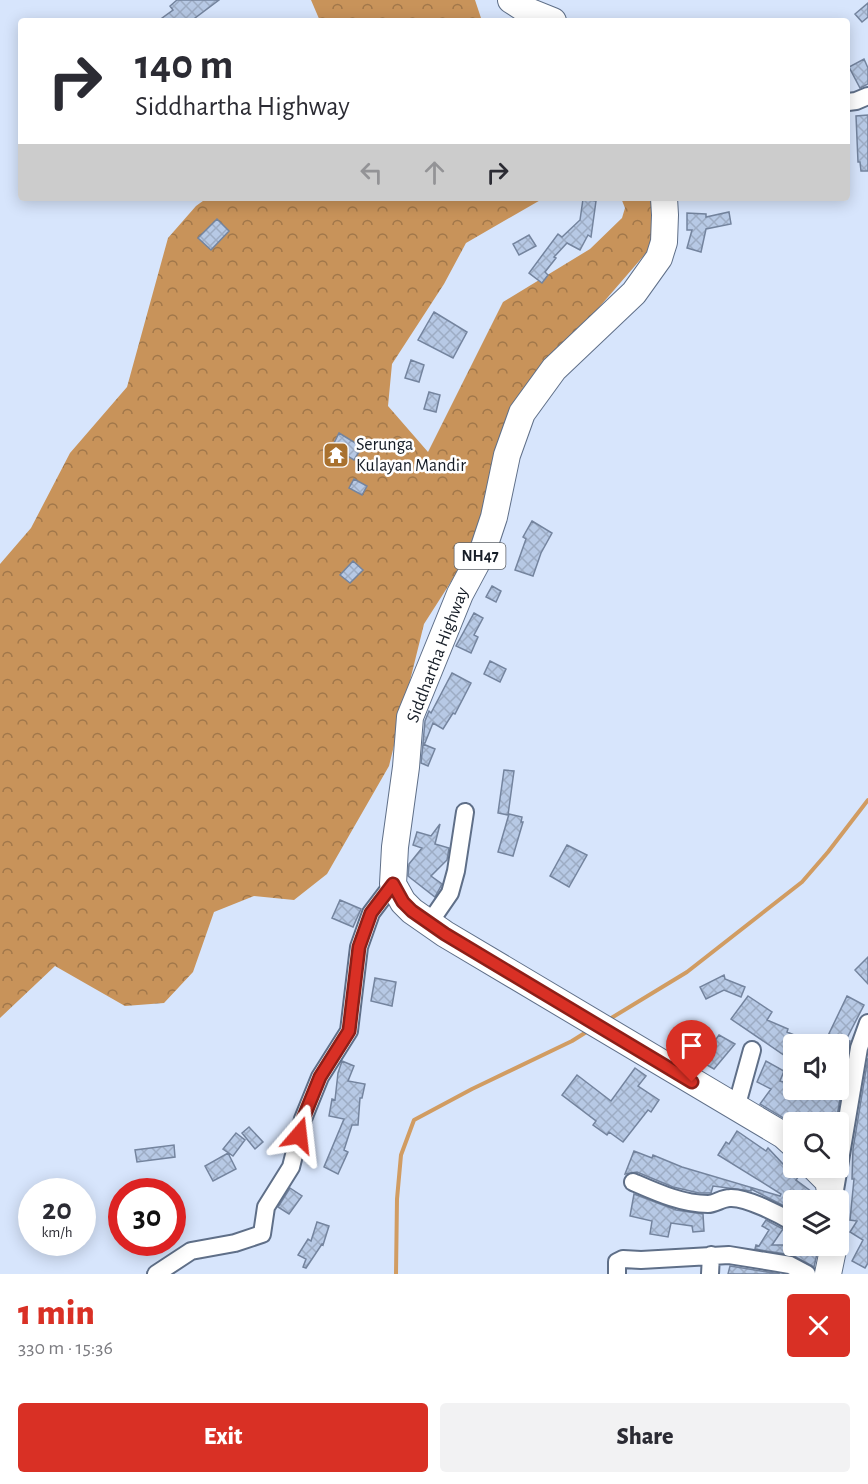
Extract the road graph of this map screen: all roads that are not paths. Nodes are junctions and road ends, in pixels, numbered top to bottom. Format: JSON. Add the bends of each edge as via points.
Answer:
{"nodes":[{"id":1,"x":511,"y":0,"type":"edge"},
{"id":2,"x":546,"y":18,"type":"edge"},
{"id":3,"x":868,"y":96,"type":"edge"},
{"id":4,"x":850,"y":102,"type":"edge"},
{"id":5,"x":664,"y":201,"type":"edge"},
{"id":6,"x":465,"y":812,"type":"dead end"},
{"id":7,"x":393,"y":884,"type":"junction"},
{"id":8,"x":437,"y":928,"type":"junction"},
{"id":9,"x":868,"y":1023,"type":"edge"},
{"id":10,"x":752,"y":1050,"type":"dead end"},
{"id":11,"x":736,"y":1108,"type":"junction"},
{"id":12,"x":783,"y":1134,"type":"edge"},
{"id":13,"x":633,"y":1182,"type":"dead end"},
{"id":14,"x":835,"y":1190,"type":"edge"},
{"id":15,"x":783,"y":1217,"type":"edge"},
{"id":16,"x":711,"y":1255,"type":"junction"},
{"id":17,"x":832,"y":1256,"type":"edge"},
{"id":18,"x":156,"y":1274,"type":"edge"},
{"id":19,"x":617,"y":1274,"type":"edge"},
{"id":20,"x":710,"y":1274,"type":"edge"},
{"id":21,"x":807,"y":1274,"type":"edge"},
{"id":22,"x":828,"y":1274,"type":"edge"}],
"edges":[{"from":1,"to":2,"type":"highway"},
{"from":3,"to":4,"type":"street"},
{"from":5,"to":7,"type":"highway","name":"Siddhartha Highway","number":"NH47","via":[[659,258],[634,293],[554,369],[522,413],[482,553],[460,594],[410,717]]},
{"from":6,"to":8,"type":"street","via":[[456,871]]},
{"from":7,"to":8,"type":"highway","via":[[412,911]]},
{"from":7,"to":18,"type":"street","via":[[371,913],[359,947],[349,1031],[320,1077],[303,1119],[291,1167],[266,1207],[262,1234],[191,1251]]},
{"from":8,"to":11,"type":"highway"},
{"from":9,"to":14,"type":"street","via":[[859,1048]]},
{"from":10,"to":11,"type":"street"},
{"from":11,"to":12,"type":"highway"},
{"from":13,"to":15,"type":"street","via":[[667,1197],[710,1204],[732,1197]]},
{"from":16,"to":19,"type":"street","via":[[623,1259],[617,1262]]},
{"from":16,"to":20,"type":"street"},
{"from":16,"to":21,"type":"street","via":[[754,1258],[797,1267]]},
{"from":17,"to":22,"type":"highway"}]}
